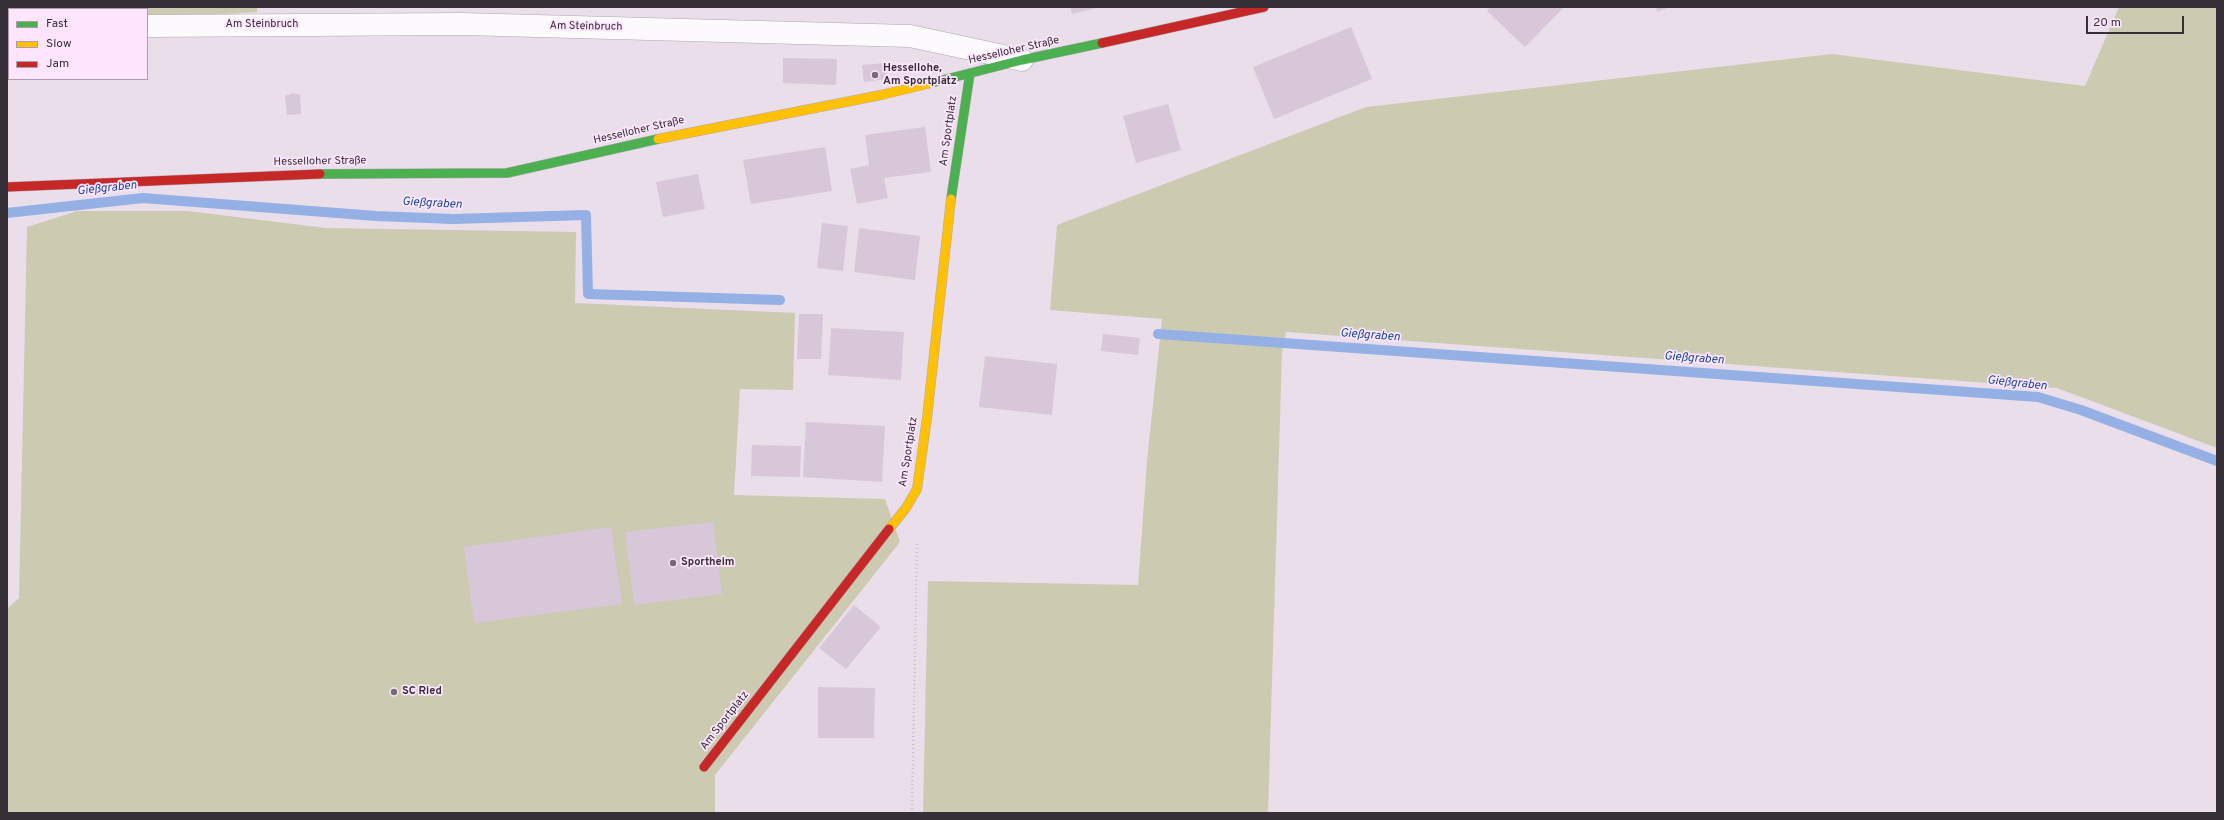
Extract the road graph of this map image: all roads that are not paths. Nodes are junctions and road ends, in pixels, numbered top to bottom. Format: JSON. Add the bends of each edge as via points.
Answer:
{"nodes":[{"id":1,"x":1264,"y":7,"type":"edge"},
{"id":2,"x":148,"y":26,"type":"edge"},
{"id":3,"x":1022,"y":60,"type":"junction"},
{"id":4,"x":970,"y":73,"type":"junction"},
{"id":5,"x":7,"y":187,"type":"edge"},
{"id":6,"x":704,"y":767,"type":"dead end"}],
"edges":[{"from":1,"to":3,"type":"street","name":"Hesselloher Straße"},
{"from":2,"to":3,"type":"street","name":"Am Steinbruch","via":[[462,24],[910,36]]},
{"from":3,"to":4,"type":"street","name":"Hesselloher Straße"},
{"from":4,"to":5,"type":"street","name":"Hesselloher Straße","via":[[881,95],[702,129],[507,173],[283,174]]},
{"from":4,"to":6,"type":"street","name":"Am Sportplatz","via":[[947,230],[917,489],[906,508]]}]}
